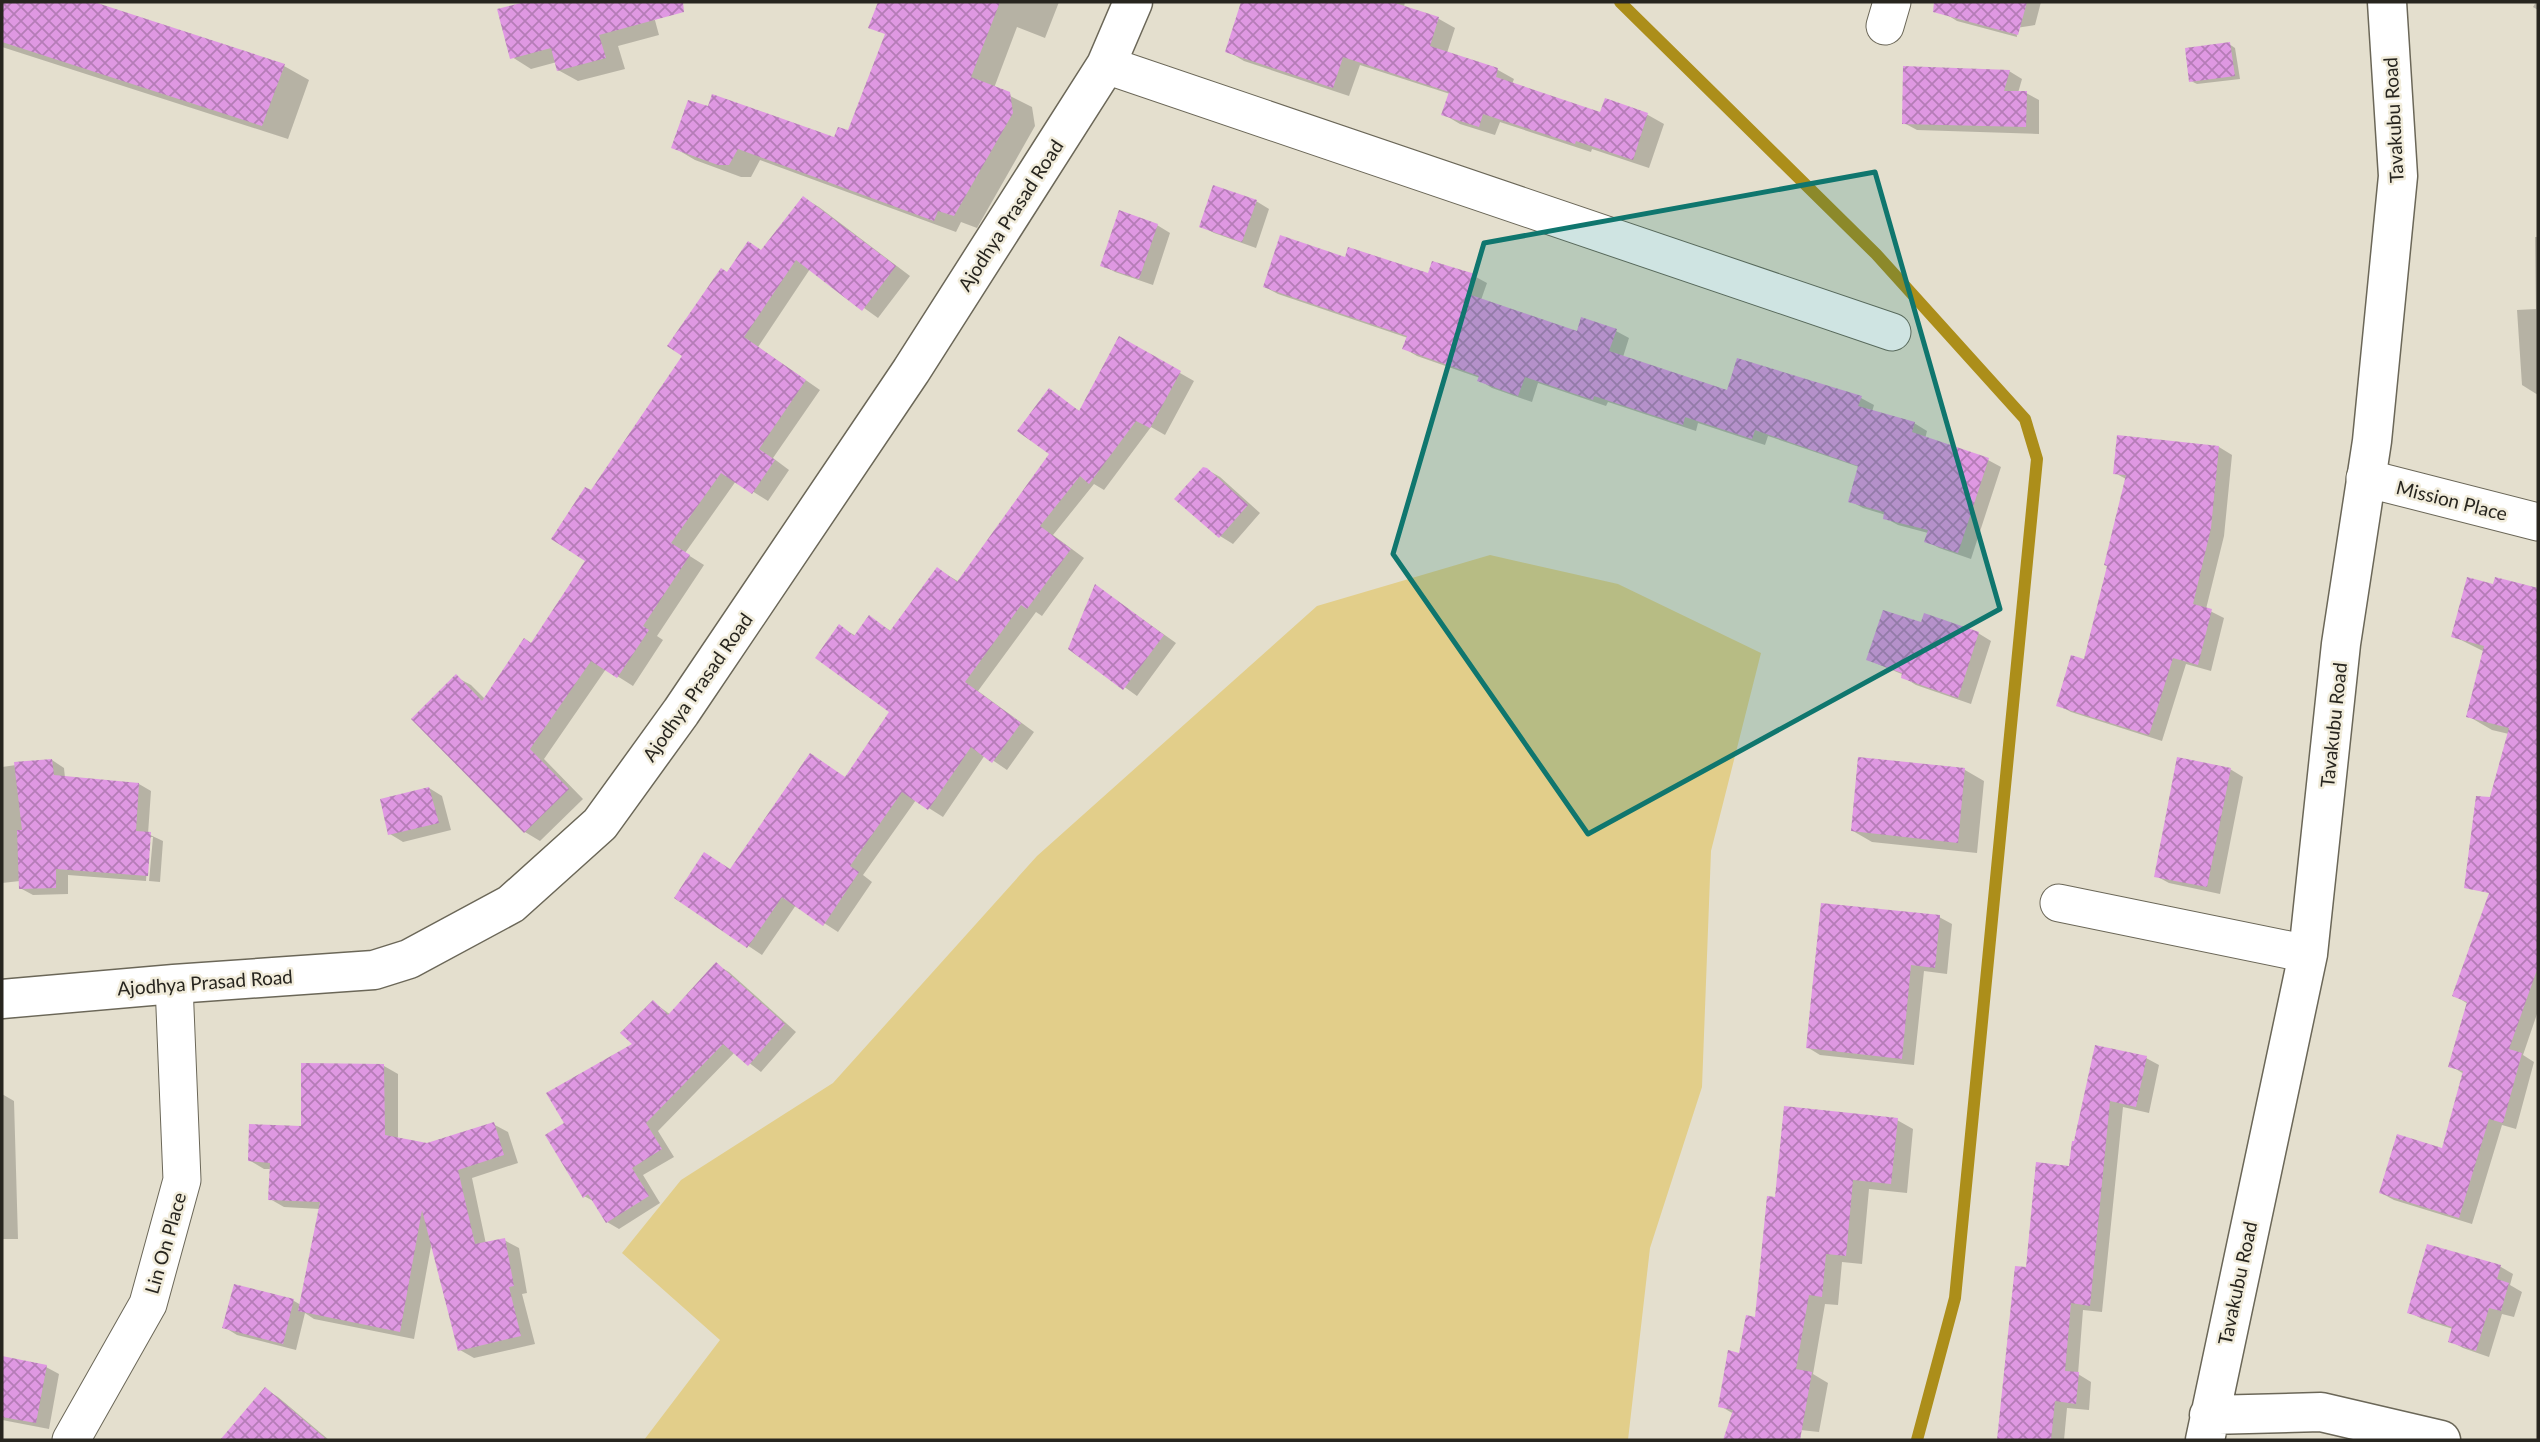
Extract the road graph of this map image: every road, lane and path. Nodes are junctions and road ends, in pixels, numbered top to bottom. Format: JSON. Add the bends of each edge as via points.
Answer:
{"nodes":[{"id":1,"x":1133,"y":2,"type":"edge"},
{"id":2,"x":2387,"y":2,"type":"edge"},
{"id":3,"x":1106,"y":65,"type":"junction"},
{"id":4,"x":1892,"y":332,"type":"dead end"},
{"id":5,"x":2365,"y":478,"type":"junction"},
{"id":6,"x":2538,"y":522,"type":"edge"},
{"id":7,"x":2059,"y":903,"type":"dead end"},
{"id":8,"x":2308,"y":954,"type":"junction"},
{"id":9,"x":174,"y":984,"type":"junction"},
{"id":10,"x":2,"y":999,"type":"edge"},
{"id":11,"x":2206,"y":1427,"type":"edge"},
{"id":12,"x":71,"y":1440,"type":"edge"},
{"id":13,"x":2441,"y":1440,"type":"edge"}],
"edges":[{"from":1,"to":3,"type":"main road","name":"Ajodhya Prasad Road"},
{"from":2,"to":5,"type":"main road","name":"Tavakubu Road","via":[[2398,176]]},
{"from":3,"to":4,"type":"street"},
{"from":3,"to":9,"type":"main road","name":"Ajodhya Prasad Road","via":[[904,382],[600,824],[511,904],[409,959],[374,970]]},
{"from":5,"to":6,"type":"street","name":"Mission Place"},
{"from":5,"to":8,"type":"main road","name":"Tavakubu Road","via":[[2341,644]]},
{"from":7,"to":8,"type":"street"},
{"from":8,"to":11,"type":"main road","name":"Tavakubu Road"},
{"from":9,"to":10,"type":"main road","name":"Ajodhya Prasad Road"},
{"from":9,"to":12,"type":"street","name":"Lin On Place","via":[[182,1180],[148,1304]]},
{"from":11,"to":13,"type":"main road","via":[[2320,1412]]}]}
